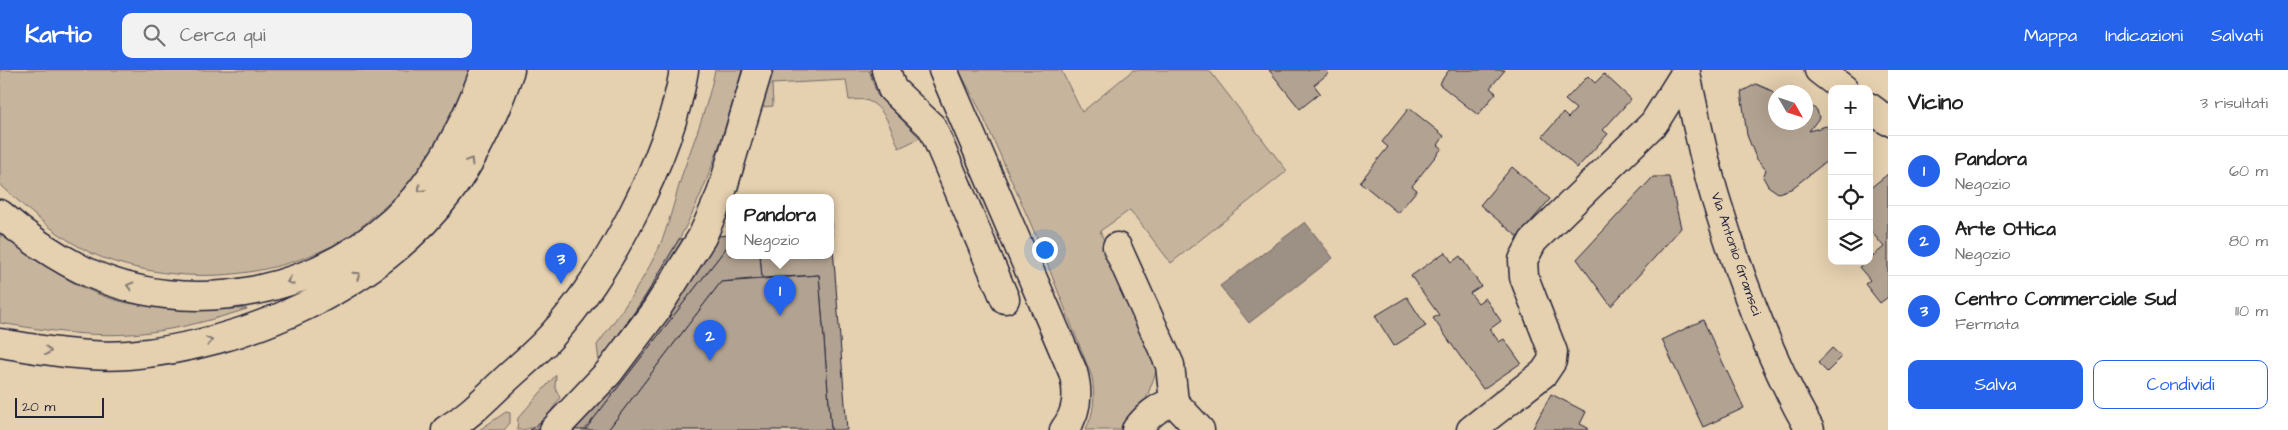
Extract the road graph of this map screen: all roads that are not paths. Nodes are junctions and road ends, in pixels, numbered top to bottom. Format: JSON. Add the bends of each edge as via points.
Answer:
{"nodes":[{"id":1,"x":485,"y":70,"type":"edge"},
{"id":2,"x":510,"y":70,"type":"edge"},
{"id":3,"x":684,"y":70,"type":"edge"},
{"id":4,"x":758,"y":70,"type":"edge"},
{"id":5,"x":886,"y":70,"type":"edge"},
{"id":6,"x":944,"y":70,"type":"edge"},
{"id":7,"x":1819,"y":70,"type":"edge"},
{"id":8,"x":1685,"y":71,"type":"edge"},
{"id":9,"x":1839,"y":85,"type":"edge"},
{"id":10,"x":1873,"y":110,"type":"edge"},
{"id":11,"x":1888,"y":121,"type":"edge"},
{"id":12,"x":0,"y":214,"type":"edge"},
{"id":13,"x":1117,"y":247,"type":"dead end"},
{"id":14,"x":1005,"y":299,"type":"dead end"},
{"id":15,"x":0,"y":343,"type":"edge"},
{"id":16,"x":1174,"y":402,"type":"junction"},
{"id":17,"x":446,"y":430,"type":"edge"},
{"id":18,"x":554,"y":430,"type":"edge"},
{"id":19,"x":1064,"y":430,"type":"edge"},
{"id":20,"x":1136,"y":430,"type":"edge"},
{"id":21,"x":1200,"y":430,"type":"edge"},
{"id":22,"x":1471,"y":430,"type":"edge"},
{"id":23,"x":1810,"y":430,"type":"edge"}],
"edges":[{"from":1,"to":12,"type":"main road","one_way":true,"via":[[461,130],[429,181],[409,204],[387,225],[337,260],[269,288],[207,296],[146,290],[115,282],[82,270],[49,252]]},
{"from":15,"to":2,"type":"main road","one_way":true,"via":[[48,351],[128,355],[221,339],[311,303],[375,263],[428,217],[449,192],[483,139]]},
{"from":3,"to":17,"type":"main road","via":[[673,118],[655,166],[619,240],[599,271],[544,344],[468,416]]},
{"from":4,"to":18,"type":"main road","via":[[721,194],[702,237],[656,310],[609,372]]},
{"from":5,"to":14,"type":"main road","via":[[892,89],[932,127]]},
{"from":6,"to":19,"type":"main road","via":[[1074,372],[1077,400]]},
{"from":7,"to":9,"type":"main road"},
{"from":8,"to":22,"type":"main road","via":[[1654,123],[1533,241],[1523,260],[1524,277],[1553,352],[1552,361],[1544,372]]},
{"from":8,"to":23,"type":"main road","name":"Via Antonio Gramsci","via":[[1716,198],[1746,291],[1778,367]]},
{"from":10,"to":11,"type":"main road"},
{"from":13,"to":16,"type":"main road","via":[[1170,366]]},
{"from":16,"to":20,"type":"main road","via":[[1146,416]]},
{"from":16,"to":21,"type":"main road"}]}
